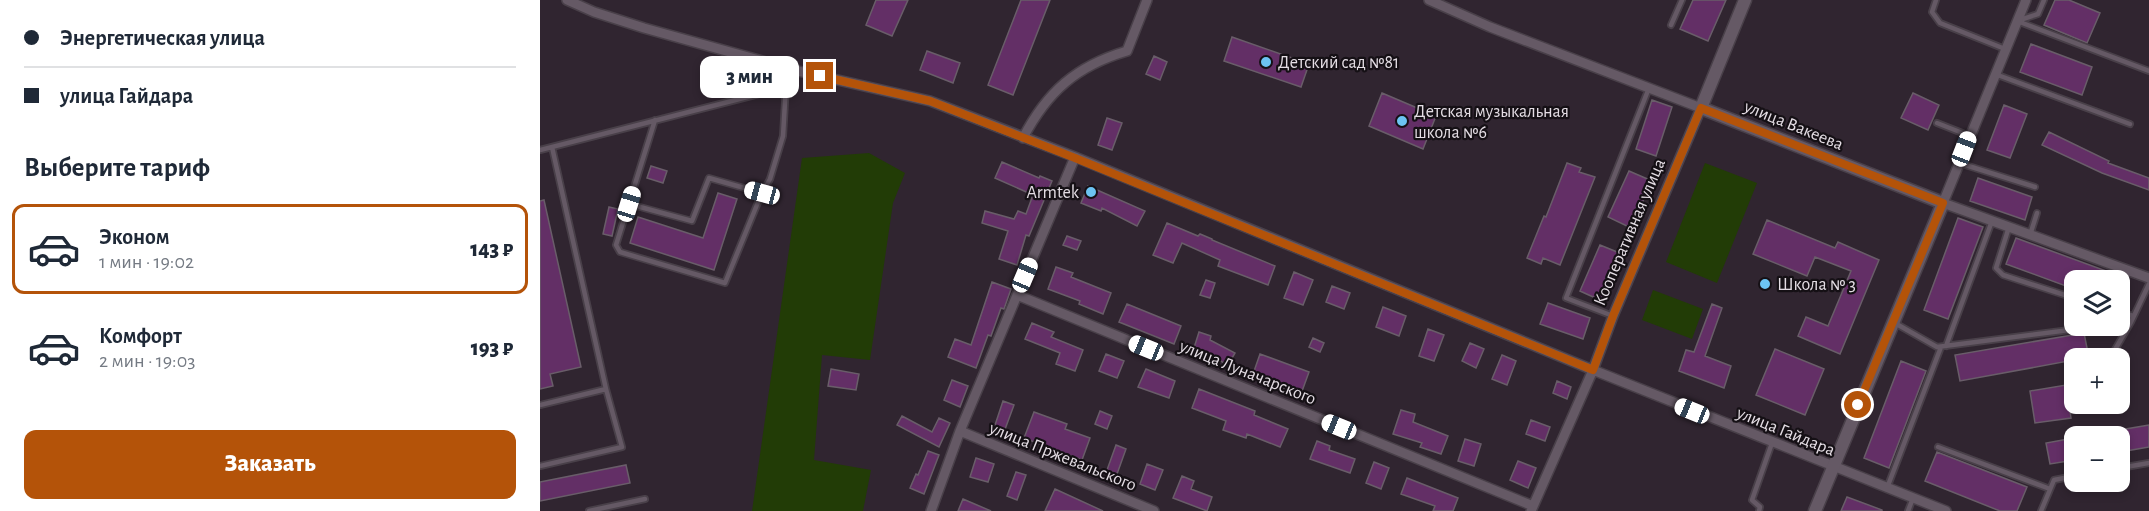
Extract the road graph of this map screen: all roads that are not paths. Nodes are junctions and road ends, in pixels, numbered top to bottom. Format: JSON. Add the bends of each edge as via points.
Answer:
{"nodes":[{"id":1,"x":567,"y":0,"type":"edge"},
{"id":2,"x":1147,"y":0,"type":"edge"},
{"id":3,"x":1429,"y":0,"type":"edge"},
{"id":4,"x":1682,"y":0,"type":"edge"},
{"id":5,"x":1745,"y":0,"type":"edge"},
{"id":6,"x":1936,"y":0,"type":"edge"},
{"id":7,"x":2026,"y":0,"type":"edge"},
{"id":8,"x":2044,"y":0,"type":"edge"},
{"id":9,"x":1450,"y":4,"type":"edge"},
{"id":10,"x":2017,"y":21,"type":"junction"},
{"id":11,"x":1671,"y":25,"type":"dead end"},
{"id":12,"x":2005,"y":49,"type":"junction"},
{"id":13,"x":798,"y":71,"type":"junction"},
{"id":14,"x":2149,"y":71,"type":"edge"},
{"id":15,"x":1995,"y":74,"type":"junction"},
{"id":16,"x":786,"y":85,"type":"junction"},
{"id":17,"x":1649,"y":88,"type":"junction"},
{"id":18,"x":1701,"y":108,"type":"junction"},
{"id":19,"x":655,"y":120,"type":"junction"},
{"id":20,"x":1937,"y":123,"type":"dead end"},
{"id":21,"x":2130,"y":124,"type":"dead end"},
{"id":22,"x":1970,"y":136,"type":"junction"},
{"id":23,"x":1023,"y":138,"type":"junction"},
{"id":24,"x":552,"y":147,"type":"junction"},
{"id":25,"x":540,"y":150,"type":"edge"},
{"id":26,"x":1075,"y":158,"type":"junction"},
{"id":27,"x":1959,"y":163,"type":"junction"},
{"id":28,"x":2035,"y":187,"type":"dead end"},
{"id":29,"x":762,"y":193,"type":"junction"},
{"id":30,"x":1943,"y":203,"type":"junction"},
{"id":31,"x":629,"y":204,"type":"junction"},
{"id":32,"x":2037,"y":213,"type":"dead end"},
{"id":33,"x":1992,"y":221,"type":"junction"},
{"id":34,"x":2009,"y":227,"type":"junction"},
{"id":35,"x":2030,"y":235,"type":"junction"},
{"id":36,"x":2149,"y":278,"type":"edge"},
{"id":37,"x":2149,"y":284,"type":"edge"},
{"id":38,"x":1017,"y":295,"type":"junction"},
{"id":39,"x":2064,"y":295,"type":"edge"},
{"id":40,"x":1613,"y":316,"type":"junction"},
{"id":41,"x":2132,"y":319,"type":"joint"},
{"id":42,"x":1893,"y":322,"type":"junction"},
{"id":43,"x":2064,"y":331,"type":"edge"},
{"id":44,"x":1944,"y":346,"type":"junction"},
{"id":45,"x":2116,"y":348,"type":"edge"},
{"id":46,"x":1593,"y":370,"type":"junction"},
{"id":47,"x":606,"y":389,"type":"junction"},
{"id":48,"x":540,"y":405,"type":"edge"},
{"id":49,"x":960,"y":431,"type":"junction"},
{"id":50,"x":1772,"y":443,"type":"junction"},
{"id":51,"x":1938,"y":447,"type":"dead end"},
{"id":52,"x":2149,"y":463,"type":"edge"},
{"id":53,"x":540,"y":466,"type":"edge"},
{"id":54,"x":2130,"y":466,"type":"edge"},
{"id":55,"x":1832,"y":467,"type":"junction"},
{"id":56,"x":2064,"y":478,"type":"edge"},
{"id":57,"x":1887,"y":488,"type":"junction"},
{"id":58,"x":2050,"y":489,"type":"junction"},
{"id":59,"x":1913,"y":498,"type":"junction"},
{"id":60,"x":645,"y":499,"type":"dead end"},
{"id":61,"x":1532,"y":509,"type":"edge"},
{"id":62,"x":589,"y":511,"type":"edge"},
{"id":63,"x":931,"y":511,"type":"edge"},
{"id":64,"x":1154,"y":511,"type":"edge"},
{"id":65,"x":1759,"y":511,"type":"edge"},
{"id":66,"x":1815,"y":511,"type":"edge"},
{"id":67,"x":1908,"y":511,"type":"edge"},
{"id":68,"x":1946,"y":511,"type":"edge"},
{"id":69,"x":2041,"y":511,"type":"edge"}],
"edges":[{"from":1,"to":13,"type":"street","name":"улица Гайдара","via":[[644,28]]},
{"from":2,"to":23,"type":"street","via":[[1127,51],[1100,60],[1062,83],[1041,107]]},
{"from":3,"to":9,"type":"street","name":"улица Вакеева"},
{"from":4,"to":11,"type":"lane"},
{"from":5,"to":18,"type":"street","name":"Кооперативная улица"},
{"from":6,"to":12,"type":"lane","via":[[1932,12],[1940,22]]},
{"from":7,"to":10,"type":"street"},
{"from":8,"to":10,"type":"lane","via":[[2038,14]]},
{"from":9,"to":17,"type":"street","name":"улица Вакеева","via":[[1490,27]]},
{"from":10,"to":12,"type":"street"},
{"from":10,"to":14,"type":"lane"},
{"from":12,"to":15,"type":"street"},
{"from":13,"to":16,"type":"lane"},
{"from":13,"to":23,"type":"street","name":"улица Гайдара","via":[[930,101]]},
{"from":15,"to":21,"type":"lane"},
{"from":15,"to":22,"type":"street"},
{"from":16,"to":19,"type":"lane"},
{"from":16,"to":29,"type":"lane","via":[[783,136]]},
{"from":17,"to":18,"type":"street","name":"улица Вакеева"},
{"from":17,"to":40,"type":"lane","via":[[1566,298]]},
{"from":18,"to":30,"type":"street","name":"улица Вакеева"},
{"from":18,"to":40,"type":"street","name":"Кооперативная улица"},
{"from":19,"to":24,"type":"lane"},
{"from":19,"to":31,"type":"lane"},
{"from":20,"to":22,"type":"lane"},
{"from":22,"to":27,"type":"street"},
{"from":23,"to":26,"type":"street","name":"улица Гайдара"},
{"from":24,"to":25,"type":"lane"},
{"from":24,"to":47,"type":"lane"},
{"from":26,"to":38,"type":"street"},
{"from":26,"to":46,"type":"street","name":"улица Гайдара"},
{"from":27,"to":28,"type":"lane"},
{"from":27,"to":30,"type":"street"},
{"from":29,"to":31,"type":"lane","via":[[709,178],[692,221]]},
{"from":29,"to":31,"type":"lane","via":[[725,283],[620,252],[616,245]]},
{"from":30,"to":33,"type":"street","name":"улица Вакеева"},
{"from":30,"to":42,"type":"street"},
{"from":32,"to":35,"type":"lane"},
{"from":33,"to":34,"type":"street","name":"улица Вакеева"},
{"from":33,"to":44,"type":"lane"},
{"from":34,"to":35,"type":"street","name":"улица Вакеева"},
{"from":34,"to":39,"type":"lane","via":[[1996,268],[2003,275]]},
{"from":35,"to":36,"type":"street","name":"улица Вакеева"},
{"from":37,"to":41,"type":"lane"},
{"from":38,"to":49,"type":"street"},
{"from":38,"to":61,"type":"street","name":"улица Луначарского"},
{"from":40,"to":46,"type":"street","name":"Кооперативная улица"},
{"from":41,"to":45,"type":"lane"},
{"from":42,"to":44,"type":"lane","via":[[1937,347]]},
{"from":42,"to":55,"type":"street"},
{"from":43,"to":44,"type":"lane"},
{"from":44,"to":57,"type":"lane"},
{"from":46,"to":50,"type":"street","name":"улица Гайдара"},
{"from":46,"to":61,"type":"street","name":"Кооперативная улица"},
{"from":47,"to":48,"type":"lane"},
{"from":47,"to":53,"type":"lane","via":[[622,447]]},
{"from":49,"to":63,"type":"street"},
{"from":49,"to":64,"type":"street","name":"улица Пржевальского"},
{"from":50,"to":55,"type":"street","name":"улица Гайдара"},
{"from":50,"to":65,"type":"lane","via":[[1752,500],[1761,507]]},
{"from":51,"to":58,"type":"lane"},
{"from":52,"to":54,"type":"lane"},
{"from":55,"to":57,"type":"street","name":"улица Гайдара"},
{"from":55,"to":66,"type":"street"},
{"from":56,"to":58,"type":"lane","via":[[2054,480]]},
{"from":57,"to":59,"type":"street","name":"улица Гайдара"},
{"from":58,"to":69,"type":"lane"},
{"from":59,"to":67,"type":"lane"},
{"from":59,"to":68,"type":"street","name":"улица Гайдара"},
{"from":60,"to":62,"type":"lane"}]}
